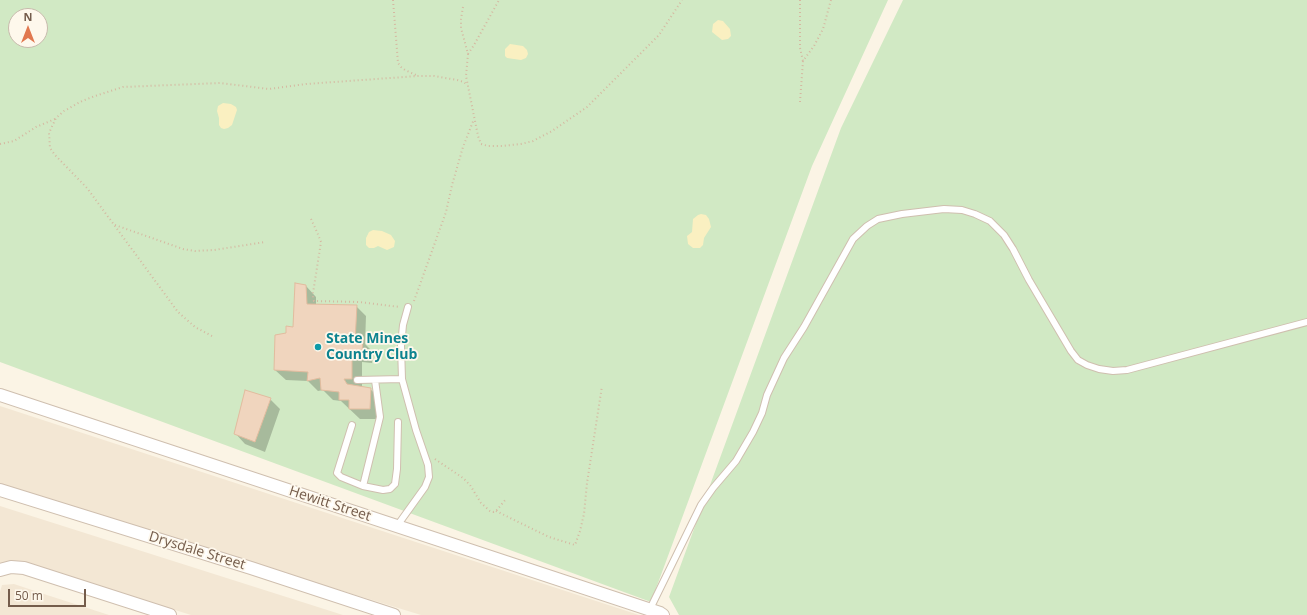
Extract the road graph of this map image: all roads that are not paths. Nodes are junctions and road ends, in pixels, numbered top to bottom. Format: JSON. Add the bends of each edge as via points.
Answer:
{"nodes":[{"id":1,"x":408,"y":307,"type":"road end"},
{"id":2,"x":1307,"y":322,"type":"edge"},
{"id":3,"x":402,"y":379,"type":"junction"},
{"id":4,"x":357,"y":380,"type":"dead end"},
{"id":5,"x":375,"y":380,"type":"junction"},
{"id":6,"x":0,"y":395,"type":"edge"},
{"id":7,"x":398,"y":422,"type":"dead end"},
{"id":8,"x":352,"y":425,"type":"dead end"},
{"id":9,"x":364,"y":486,"type":"junction"},
{"id":10,"x":0,"y":490,"type":"edge"},
{"id":11,"x":397,"y":526,"type":"junction"},
{"id":12,"x":0,"y":570,"type":"edge"},
{"id":13,"x":658,"y":612,"type":"edge"},
{"id":14,"x":170,"y":615,"type":"edge"},
{"id":15,"x":394,"y":615,"type":"edge"}],
"edges":[{"from":1,"to":3,"type":"lane","via":[[401,346]]},
{"from":2,"to":13,"type":"lane","via":[[1127,370],[1099,369],[1078,360],[1071,351],[1013,249],[990,221],[962,210],[944,209],[910,212],[878,219],[853,239],[784,358],[766,395],[762,413],[753,432],[736,461],[701,506]]},
{"from":3,"to":5,"type":"lane"},
{"from":3,"to":11,"type":"lane","via":[[428,465],[429,477],[425,487]]},
{"from":4,"to":5,"type":"lane"},
{"from":5,"to":9,"type":"lane","via":[[380,417]]},
{"from":6,"to":11,"type":"street","name":"Hewitt Street"},
{"from":7,"to":9,"type":"lane","via":[[398,469],[395,484],[390,489],[383,490]]},
{"from":8,"to":9,"type":"lane","via":[[337,473]]},
{"from":10,"to":15,"type":"street","name":"Drysdale Street"},
{"from":11,"to":13,"type":"street","name":"Hewitt Street"},
{"from":12,"to":14,"type":"street","via":[[11,567],[31,570]]}]}
